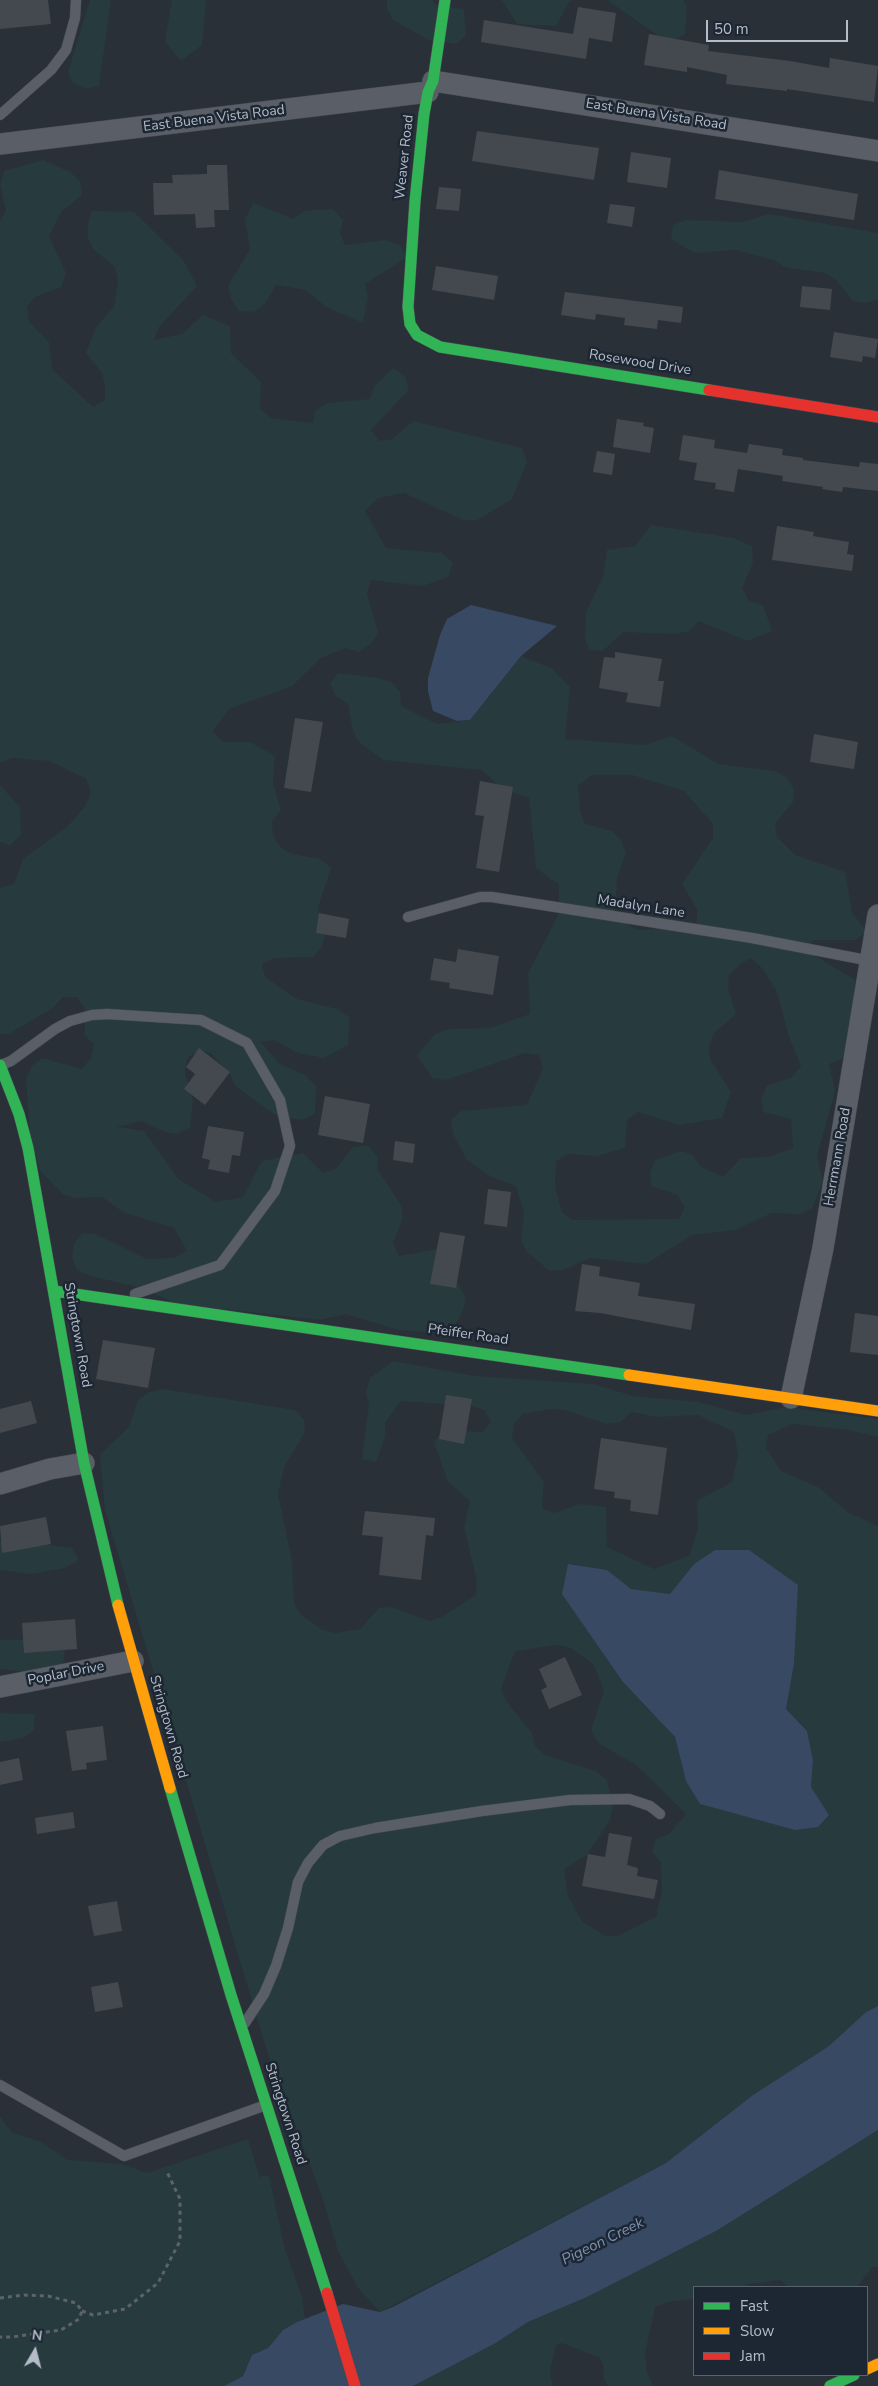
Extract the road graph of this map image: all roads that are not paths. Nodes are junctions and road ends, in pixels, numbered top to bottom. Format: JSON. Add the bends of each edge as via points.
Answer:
{"nodes":[{"id":1,"x":76,"y":0,"type":"edge"},
{"id":2,"x":444,"y":0,"type":"edge"},
{"id":3,"x":430,"y":87,"type":"junction"},
{"id":4,"x":0,"y":115,"type":"edge"},
{"id":5,"x":0,"y":144,"type":"edge"},
{"id":6,"x":878,"y":151,"type":"edge"},
{"id":7,"x":409,"y":319,"type":"joint"},
{"id":8,"x":878,"y":417,"type":"edge"},
{"id":9,"x":878,"y":915,"type":"edge"},
{"id":10,"x":408,"y":917,"type":"dead end"},
{"id":11,"x":870,"y":961,"type":"junction"},
{"id":12,"x":0,"y":1065,"type":"edge"},
{"id":13,"x":54,"y":1291,"type":"junction"},
{"id":14,"x":117,"y":1301,"type":"junction"},
{"id":15,"x":791,"y":1398,"type":"junction"},
{"id":16,"x":878,"y":1411,"type":"edge"},
{"id":17,"x":84,"y":1463,"type":"junction"},
{"id":18,"x":0,"y":1484,"type":"edge"},
{"id":19,"x":133,"y":1661,"type":"junction"},
{"id":20,"x":0,"y":1687,"type":"edge"},
{"id":21,"x":660,"y":1814,"type":"dead end"},
{"id":22,"x":241,"y":2028,"type":"junction"},
{"id":23,"x":0,"y":2085,"type":"edge"},
{"id":24,"x":266,"y":2105,"type":"junction"},
{"id":25,"x":852,"y":2376,"type":"edge"},
{"id":26,"x":355,"y":2386,"type":"edge"},
{"id":27,"x":830,"y":2386,"type":"edge"}],
"edges":[{"from":1,"to":4,"type":"lane","via":[[75,18],[66,50],[51,70]]},
{"from":2,"to":3,"type":"street","name":"Weaver Road"},
{"from":3,"to":5,"type":"street","name":"East Buena Vista Road"},
{"from":3,"to":6,"type":"street","name":"East Buena Vista Road"},
{"from":3,"to":7,"type":"street","name":"Weaver Road","via":[[415,201]]},
{"from":7,"to":8,"type":"street","name":"Rosewood Drive","via":[[417,335],[440,346]]},
{"from":9,"to":11,"type":"street","name":"Herrmann Road"},
{"from":10,"to":11,"type":"lane","name":"Madalyn Lane","via":[[492,897],[752,938]]},
{"from":11,"to":15,"type":"street","name":"Herrmann Road","via":[[823,1248]]},
{"from":12,"to":13,"type":"street","name":"Stringtown Road","via":[[28,1148]]},
{"from":12,"to":14,"type":"lane","via":[[11,1061],[55,1029],[92,1015],[201,1020],[247,1043],[280,1100],[290,1146],[275,1191],[220,1265]]},
{"from":13,"to":14,"type":"street","name":"Pfeiffer Road"},
{"from":13,"to":17,"type":"street","name":"Stringtown Road"},
{"from":14,"to":15,"type":"street","name":"Pfeiffer Road"},
{"from":15,"to":16,"type":"street","name":"Pfeiffer Road"},
{"from":17,"to":18,"type":"street"},
{"from":17,"to":19,"type":"street","name":"Stringtown Road"},
{"from":19,"to":20,"type":"street","name":"Poplar Drive"},
{"from":19,"to":22,"type":"street","name":"Stringtown Road"},
{"from":21,"to":22,"type":"lane","via":[[650,1806],[629,1800],[570,1800],[482,1811],[340,1836],[323,1845],[298,1882],[276,1966],[264,1994]]},
{"from":22,"to":24,"type":"street","name":"Stringtown Road"},
{"from":23,"to":24,"type":"lane","via":[[124,2156]]},
{"from":24,"to":26,"type":"street","name":"Stringtown Road"},
{"from":25,"to":27,"type":"street"}]}
